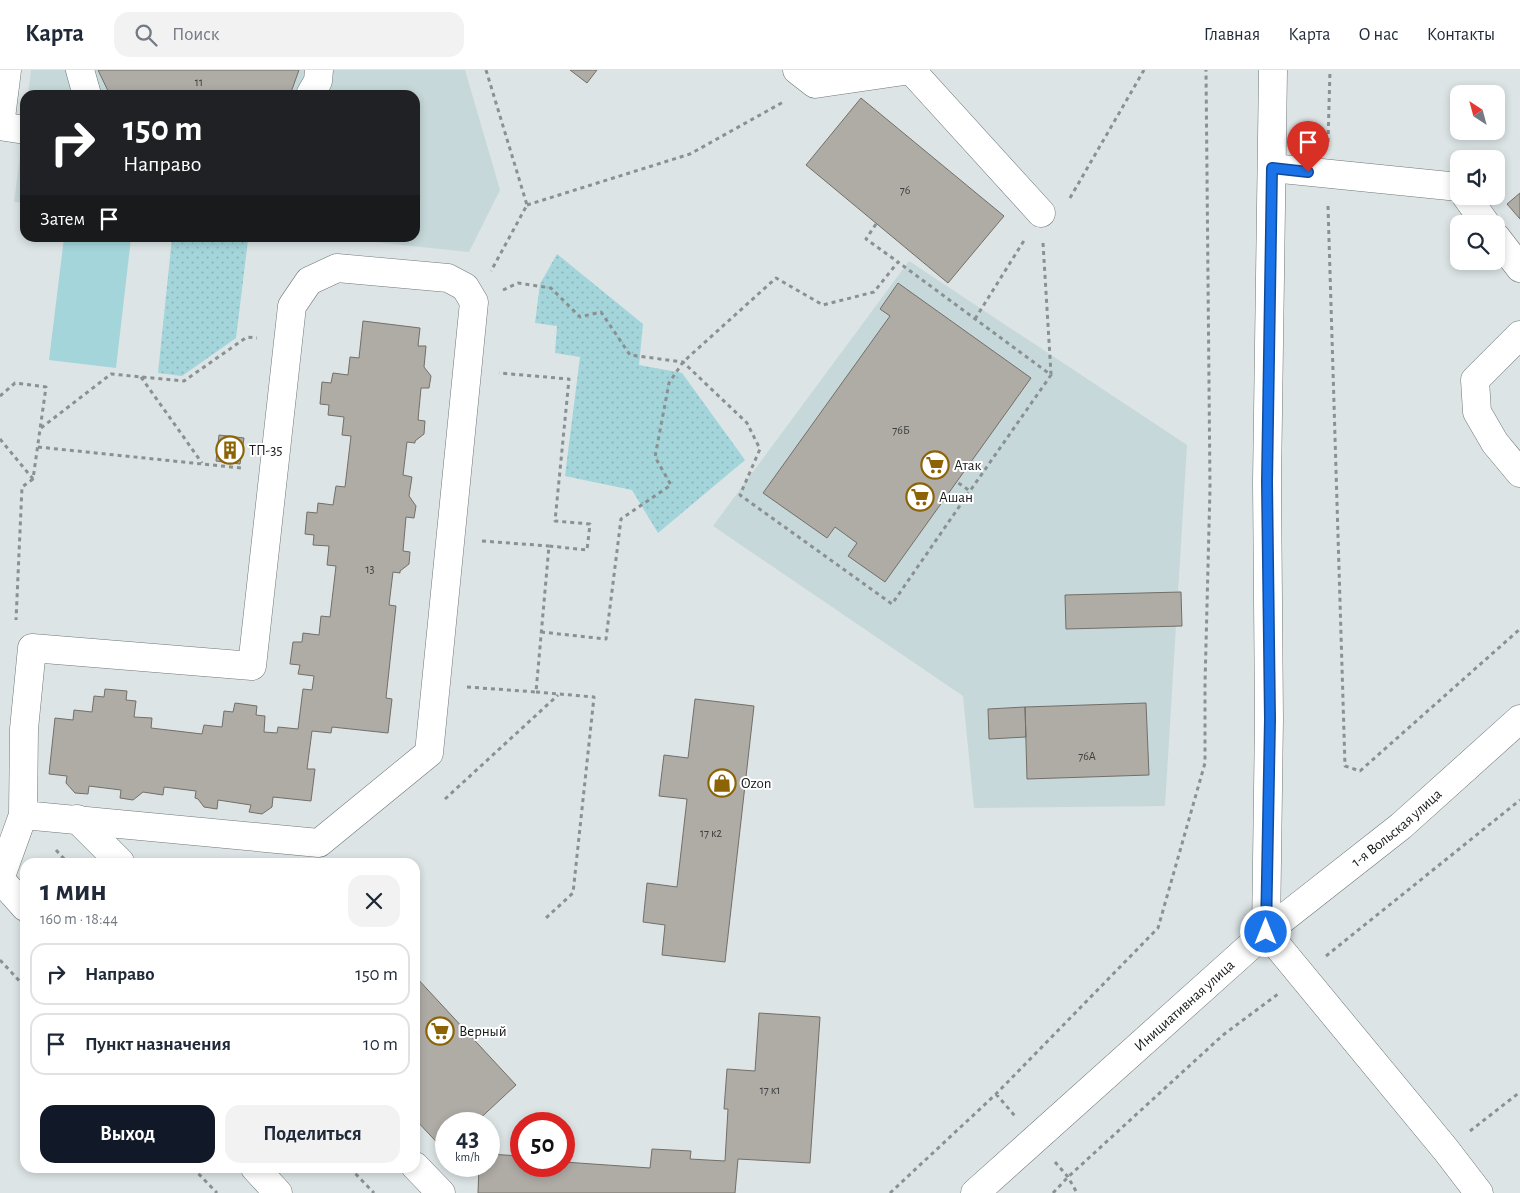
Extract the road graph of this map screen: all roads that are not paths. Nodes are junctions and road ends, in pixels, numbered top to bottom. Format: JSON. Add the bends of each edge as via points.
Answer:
{"nodes":[{"id":1,"x":7,"y":70,"type":"edge"},
{"id":2,"x":80,"y":70,"type":"edge"},
{"id":3,"x":320,"y":70,"type":"edge"},
{"id":4,"x":911,"y":70,"type":"edge"},
{"id":5,"x":1273,"y":70,"type":"edge"},
{"id":6,"x":806,"y":77,"type":"edge"},
{"id":7,"x":86,"y":90,"type":"edge"},
{"id":8,"x":313,"y":90,"type":"edge"},
{"id":9,"x":0,"y":126,"type":"edge"},
{"id":10,"x":20,"y":129,"type":"edge"},
{"id":11,"x":1272,"y":168,"type":"junction"},
{"id":12,"x":1450,"y":186,"type":"edge"},
{"id":13,"x":1045,"y":224,"type":"road end"},
{"id":14,"x":1505,"y":249,"type":"edge"},
{"id":15,"x":1520,"y":268,"type":"edge"},
{"id":16,"x":1520,"y":334,"type":"edge"},
{"id":17,"x":1520,"y":473,"type":"edge"},
{"id":18,"x":1520,"y":719,"type":"edge"},
{"id":19,"x":23,"y":815,"type":"junction"},
{"id":20,"x":77,"y":819,"type":"junction"},
{"id":21,"x":116,"y":858,"type":"edge"},
{"id":22,"x":0,"y":879,"type":"edge"},
{"id":23,"x":20,"y":901,"type":"edge"},
{"id":24,"x":1266,"y":932,"type":"junction"},
{"id":25,"x":420,"y":1171,"type":"edge"},
{"id":26,"x":260,"y":1173,"type":"edge"},
{"id":27,"x":278,"y":1193,"type":"edge"},
{"id":28,"x":441,"y":1193,"type":"edge"},
{"id":29,"x":975,"y":1193,"type":"edge"},
{"id":30,"x":1479,"y":1193,"type":"edge"}],
"edges":[{"from":1,"to":9,"type":"main road"},
{"from":2,"to":7,"type":"main road"},
{"from":3,"to":8,"type":"main road"},
{"from":4,"to":6,"type":"main road"},
{"from":4,"to":13,"type":"main road"},
{"from":5,"to":11,"type":"main road"},
{"from":9,"to":10,"type":"main road"},
{"from":11,"to":12,"type":"main road"},
{"from":11,"to":24,"type":"main road","via":[[1267,482],[1270,719]]},
{"from":14,"to":15,"type":"main road"},
{"from":16,"to":17,"type":"main road","via":[[1474,380],[1477,412],[1495,443]]},
{"from":18,"to":24,"type":"main road","name":"1-я Вольская улица","via":[[1402,826]]},
{"from":19,"to":20,"type":"main road"},
{"from":19,"to":20,"type":"main road","via":[[24,729],[32,648],[252,666],[292,306],[309,281],[337,268],[448,278],[464,287],[474,302],[430,753],[319,843]]},
{"from":19,"to":22,"type":"main road"},
{"from":20,"to":21,"type":"main road"},
{"from":22,"to":23,"type":"main road"},
{"from":24,"to":29,"type":"main road","name":"Инициативная улица"},
{"from":24,"to":30,"type":"main road"},
{"from":25,"to":28,"type":"main road"},
{"from":26,"to":27,"type":"main road"}]}
